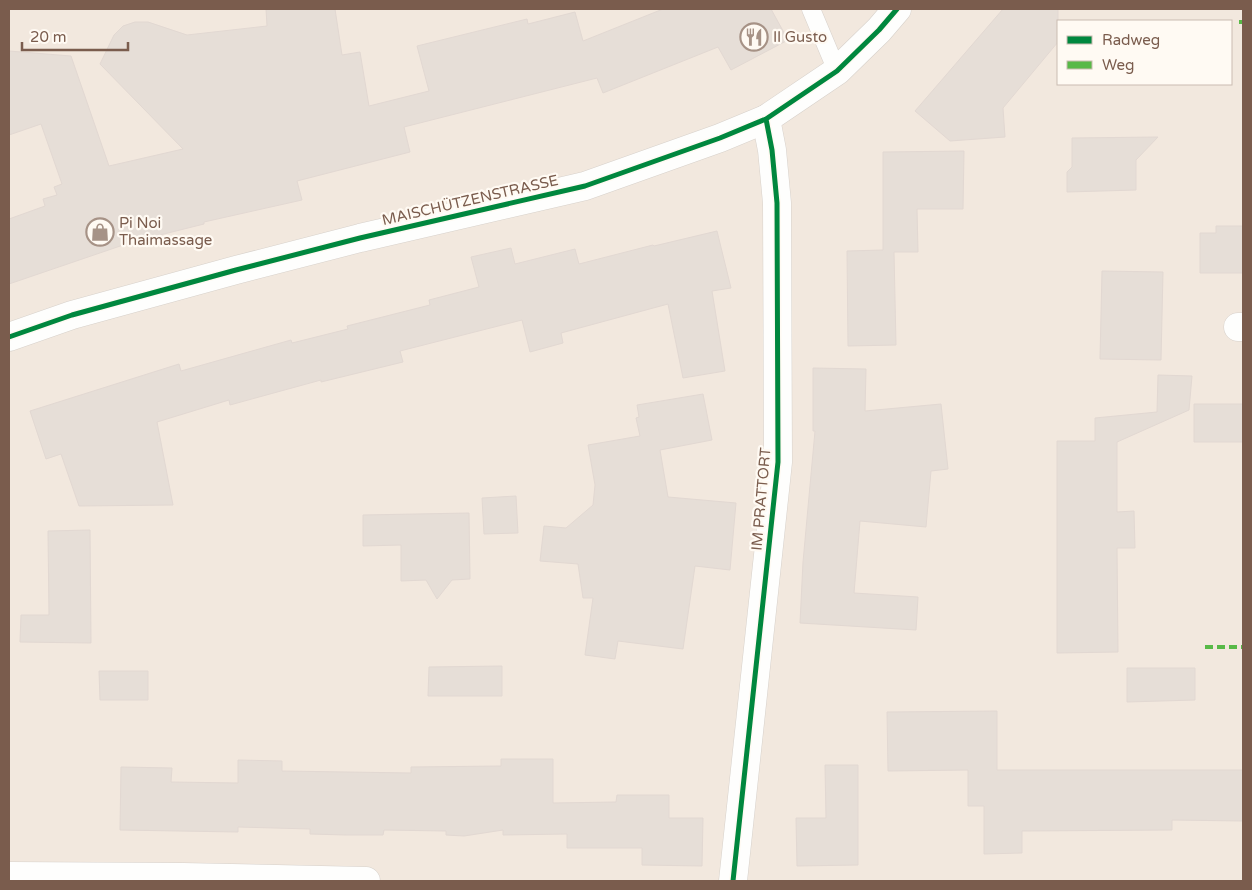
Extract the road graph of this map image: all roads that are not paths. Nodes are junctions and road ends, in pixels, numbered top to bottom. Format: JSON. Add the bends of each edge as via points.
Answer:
{"nodes":[{"id":1,"x":811,"y":9,"type":"edge"},
{"id":2,"x":897,"y":9,"type":"edge"},
{"id":3,"x":837,"y":71,"type":"junction"},
{"id":4,"x":766,"y":119,"type":"junction"},
{"id":5,"x":9,"y":337,"type":"edge"},
{"id":6,"x":9,"y":876,"type":"edge"},
{"id":7,"x":366,"y":881,"type":"edge"},
{"id":8,"x":733,"y":881,"type":"edge"}],
"edges":[{"from":1,"to":3,"type":"lane"},
{"from":2,"to":3,"type":"street","name":"MAISCHÜTZENSTRASSE"},
{"from":3,"to":4,"type":"street","name":"MAISCHÜTZENSTRASSE"},
{"from":4,"to":5,"type":"street","name":"MAISCHÜTZENSTRASSE","via":[[585,186],[236,270],[72,315]]},
{"from":4,"to":8,"type":"street","name":"IM PRATTORT","via":[[777,203],[778,462]]},
{"from":6,"to":7,"type":"street"}]}
